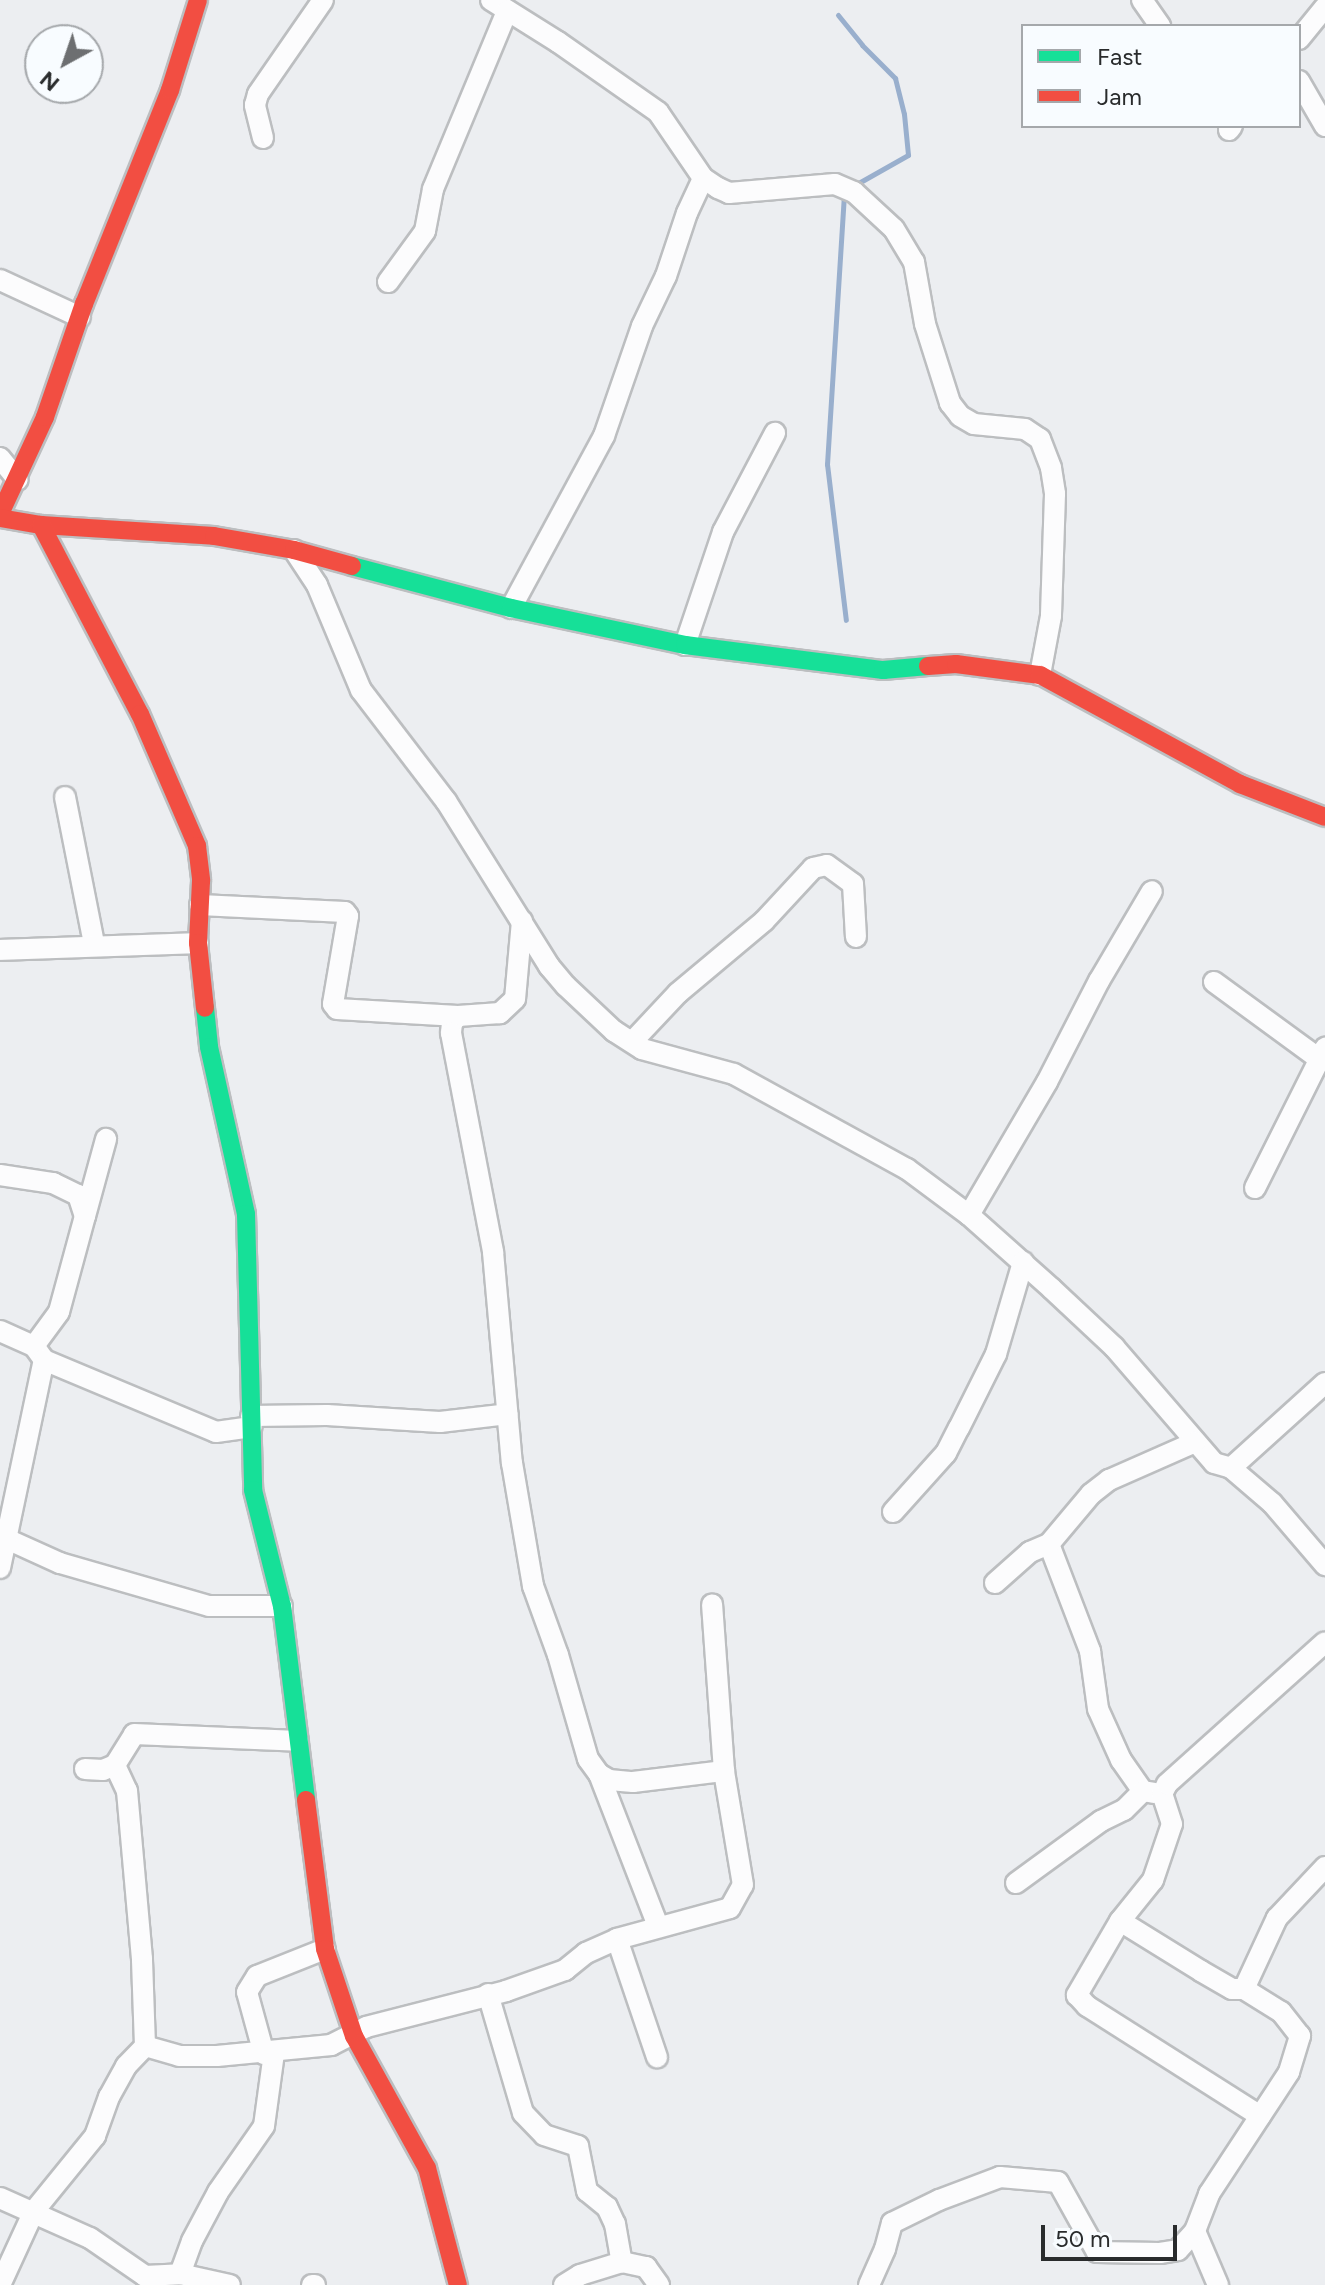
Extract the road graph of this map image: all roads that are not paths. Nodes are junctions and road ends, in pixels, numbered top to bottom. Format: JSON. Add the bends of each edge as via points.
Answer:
{"nodes":[{"id":1,"x":198,"y":0,"type":"edge"},
{"id":2,"x":323,"y":0,"type":"edge"},
{"id":3,"x":1142,"y":0,"type":"edge"},
{"id":4,"x":499,"y":5,"type":"edge"},
{"id":5,"x":1325,"y":7,"type":"edge"},
{"id":6,"x":1159,"y":24,"type":"edge"},
{"id":7,"x":1301,"y":37,"type":"edge"},
{"id":8,"x":1301,"y":84,"type":"edge"},
{"id":9,"x":1325,"y":126,"type":"edge"},
{"id":10,"x":263,"y":138,"type":"dead end"},
{"id":11,"x":703,"y":178,"type":"junction"},
{"id":12,"x":0,"y":280,"type":"edge"},
{"id":13,"x":388,"y":282,"type":"dead end"},
{"id":14,"x":80,"y":317,"type":"junction"},
{"id":15,"x":775,"y":433,"type":"dead end"},
{"id":16,"x":0,"y":458,"type":"edge"},
{"id":17,"x":18,"y":480,"type":"junction"},
{"id":18,"x":0,"y":516,"type":"edge"},
{"id":19,"x":41,"y":525,"type":"junction"},
{"id":20,"x":294,"y":550,"type":"junction"},
{"id":21,"x":511,"y":608,"type":"junction"},
{"id":22,"x":685,"y":645,"type":"junction"},
{"id":23,"x":1040,"y":675,"type":"junction"},
{"id":24,"x":65,"y":797,"type":"dead end"},
{"id":25,"x":1325,"y":817,"type":"edge"},
{"id":26,"x":1152,"y":891,"type":"dead end"},
{"id":27,"x":200,"y":905,"type":"junction"},
{"id":28,"x":522,"y":921,"type":"junction"},
{"id":29,"x":856,"y":937,"type":"dead end"},
{"id":30,"x":198,"y":943,"type":"junction"},
{"id":31,"x":94,"y":944,"type":"junction"},
{"id":32,"x":0,"y":950,"type":"edge"},
{"id":33,"x":1214,"y":982,"type":"dead end"},
{"id":34,"x":458,"y":1016,"type":"junction"},
{"id":35,"x":632,"y":1042,"type":"junction"},
{"id":36,"x":1322,"y":1053,"type":"edge"},
{"id":37,"x":106,"y":1139,"type":"dead end"},
{"id":38,"x":0,"y":1175,"type":"edge"},
{"id":39,"x":1255,"y":1188,"type":"dead end"},
{"id":40,"x":969,"y":1215,"type":"junction"},
{"id":41,"x":85,"y":1216,"type":"junction"},
{"id":42,"x":1023,"y":1262,"type":"junction"},
{"id":43,"x":0,"y":1331,"type":"edge"},
{"id":44,"x":39,"y":1353,"type":"junction"},
{"id":45,"x":1325,"y":1383,"type":"edge"},
{"id":46,"x":508,"y":1414,"type":"junction"},
{"id":47,"x":252,"y":1421,"type":"junction"},
{"id":48,"x":1195,"y":1442,"type":"junction"},
{"id":49,"x":1231,"y":1468,"type":"junction"},
{"id":50,"x":893,"y":1512,"type":"dead end"},
{"id":51,"x":9,"y":1540,"type":"junction"},
{"id":52,"x":1049,"y":1544,"type":"junction"},
{"id":53,"x":1325,"y":1565,"type":"edge"},
{"id":54,"x":0,"y":1568,"type":"edge"},
{"id":55,"x":995,"y":1583,"type":"dead end"},
{"id":56,"x":712,"y":1604,"type":"dead end"},
{"id":57,"x":282,"y":1606,"type":"junction"},
{"id":58,"x":1325,"y":1642,"type":"edge"},
{"id":59,"x":298,"y":1741,"type":"junction"},
{"id":60,"x":115,"y":1765,"type":"junction"},
{"id":61,"x":85,"y":1769,"type":"dead end"},
{"id":62,"x":724,"y":1771,"type":"junction"},
{"id":63,"x":599,"y":1774,"type":"junction"},
{"id":64,"x":1153,"y":1793,"type":"junction"},
{"id":65,"x":1325,"y":1867,"type":"edge"},
{"id":66,"x":1016,"y":1883,"type":"dead end"},
{"id":67,"x":1120,"y":1921,"type":"junction"},
{"id":68,"x":658,"y":1926,"type":"junction"},
{"id":69,"x":617,"y":1939,"type":"junction"},
{"id":70,"x":325,"y":1949,"type":"junction"},
{"id":71,"x":1244,"y":1989,"type":"junction"},
{"id":72,"x":488,"y":1994,"type":"junction"},
{"id":73,"x":354,"y":2036,"type":"junction"},
{"id":74,"x":145,"y":2046,"type":"junction"},
{"id":75,"x":269,"y":2053,"type":"junction"},
{"id":76,"x":657,"y":2057,"type":"dead end"},
{"id":77,"x":1260,"y":2116,"type":"junction"},
{"id":78,"x":0,"y":2198,"type":"edge"},
{"id":79,"x":34,"y":2211,"type":"junction"},
{"id":80,"x":1195,"y":2231,"type":"junction"},
{"id":81,"x":622,"y":2262,"type":"junction"},
{"id":82,"x":180,"y":2274,"type":"junction"},
{"id":83,"x":0,"y":2285,"type":"edge"},
{"id":84,"x":230,"y":2285,"type":"edge"},
{"id":85,"x":458,"y":2285,"type":"edge"},
{"id":86,"x":564,"y":2285,"type":"edge"},
{"id":87,"x":659,"y":2285,"type":"edge"},
{"id":88,"x":869,"y":2285,"type":"edge"},
{"id":89,"x":1218,"y":2285,"type":"edge"}],
"edges":[{"from":1,"to":14,"type":"street","via":[[170,90]]},
{"from":2,"to":10,"type":"street","via":[[258,94],[255,105]]},
{"from":3,"to":6,"type":"street"},
{"from":4,"to":11,"type":"street","via":[[658,112]]},
{"from":4,"to":13,"type":"street","via":[[433,189],[425,231]]},
{"from":5,"to":7,"type":"street"},
{"from":8,"to":9,"type":"street"},
{"from":11,"to":21,"type":"street","via":[[604,436]]},
{"from":11,"to":23,"type":"street","via":[[729,193],[835,184],[854,192],[894,229],[914,262],[925,324],[950,403],[974,424],[1011,424],[1040,439],[1055,494],[1051,616]]},
{"from":12,"to":14,"type":"street"},
{"from":14,"to":17,"type":"street"},
{"from":15,"to":22,"type":"street","via":[[723,532]]},
{"from":16,"to":17,"type":"street"},
{"from":17,"to":18,"type":"street"},
{"from":18,"to":19,"type":"street"},
{"from":19,"to":20,"type":"street","via":[[214,536]]},
{"from":19,"to":27,"type":"street","via":[[140,714],[189,823],[197,846]]},
{"from":20,"to":21,"type":"street"},
{"from":20,"to":28,"type":"street","via":[[317,585],[361,690],[446,801]]},
{"from":21,"to":22,"type":"street"},
{"from":22,"to":23,"type":"street","via":[[848,668],[956,664]]},
{"from":23,"to":25,"type":"street","via":[[1240,784]]},
{"from":24,"to":31,"type":"street"},
{"from":26,"to":40,"type":"street"},
{"from":27,"to":30,"type":"street"},
{"from":27,"to":34,"type":"street","via":[[345,912],[333,1004],[337,1009]]},
{"from":28,"to":34,"type":"street","via":[[515,999],[500,1013]]},
{"from":28,"to":35,"type":"street","via":[[566,986]]},
{"from":29,"to":35,"type":"street","via":[[853,884],[827,865],[813,868],[764,921],[678,993]]},
{"from":30,"to":31,"type":"street"},
{"from":30,"to":47,"type":"street","via":[[209,1047],[246,1214]]},
{"from":31,"to":32,"type":"street"},
{"from":33,"to":36,"type":"street"},
{"from":34,"to":46,"type":"street","via":[[451,1033],[493,1252]]},
{"from":35,"to":40,"type":"street","via":[[671,1059],[734,1074],[907,1169]]},
{"from":36,"to":39,"type":"street"},
{"from":37,"to":41,"type":"street"},
{"from":38,"to":41,"type":"street","via":[[53,1183],[78,1195]]},
{"from":40,"to":42,"type":"street"},
{"from":41,"to":44,"type":"street","via":[[59,1312]]},
{"from":42,"to":48,"type":"street","via":[[1114,1347]]},
{"from":42,"to":50,"type":"street","via":[[996,1354],[959,1428],[946,1453]]},
{"from":43,"to":44,"type":"street"},
{"from":44,"to":47,"type":"street","via":[[216,1432]]},
{"from":44,"to":51,"type":"street"},
{"from":45,"to":49,"type":"street"},
{"from":46,"to":47,"type":"street","via":[[440,1422],[327,1415]]},
{"from":46,"to":63,"type":"street","via":[[533,1586],[588,1759]]},
{"from":47,"to":57,"type":"street","via":[[253,1490]]},
{"from":48,"to":49,"type":"street","via":[[1214,1463]]},
{"from":48,"to":52,"type":"street","via":[[1109,1480]]},
{"from":49,"to":53,"type":"street","via":[[1272,1503]]},
{"from":51,"to":54,"type":"street"},
{"from":51,"to":57,"type":"street","via":[[60,1563],[209,1606]]},
{"from":52,"to":55,"type":"street","via":[[1030,1552]]},
{"from":52,"to":64,"type":"street","via":[[1090,1651],[1098,1709],[1121,1760]]},
{"from":56,"to":62,"type":"street"},
{"from":57,"to":59,"type":"street"},
{"from":58,"to":64,"type":"street"},
{"from":59,"to":60,"type":"street","via":[[134,1734]]},
{"from":59,"to":70,"type":"street"},
{"from":60,"to":61,"type":"street"},
{"from":60,"to":74,"type":"street","via":[[127,1791]]},
{"from":62,"to":63,"type":"street","via":[[633,1782]]},
{"from":62,"to":68,"type":"street","via":[[741,1865],[738,1898],[730,1908]]},
{"from":63,"to":68,"type":"street"},
{"from":64,"to":66,"type":"street","via":[[1101,1821]]},
{"from":64,"to":67,"type":"street","via":[[1172,1824],[1153,1880]]},
{"from":65,"to":71,"type":"street","via":[[1277,1918]]},
{"from":67,"to":71,"type":"street","via":[[1232,1989]]},
{"from":67,"to":77,"type":"street","via":[[1077,1995]]},
{"from":68,"to":69,"type":"street"},
{"from":69,"to":72,"type":"street","via":[[565,1970]]},
{"from":69,"to":76,"type":"street"},
{"from":70,"to":73,"type":"street"},
{"from":70,"to":75,"type":"street","via":[[257,1976],[247,1992]]},
{"from":71,"to":77,"type":"street","via":[[1281,2012],[1300,2036],[1289,2072]]},
{"from":72,"to":73,"type":"street","via":[[366,2027]]},
{"from":72,"to":81,"type":"street","via":[[523,2113],[544,2135],[578,2146],[587,2191],[607,2207]]},
{"from":73,"to":75,"type":"street","via":[[331,2045]]},
{"from":73,"to":85,"type":"street","via":[[427,2168]]},
{"from":74,"to":75,"type":"street","via":[[179,2056]]},
{"from":74,"to":79,"type":"street","via":[[121,2077],[95,2136]]},
{"from":75,"to":82,"type":"street","via":[[264,2126],[218,2192]]},
{"from":77,"to":80,"type":"street","via":[[1209,2194]]},
{"from":78,"to":79,"type":"street"},
{"from":79,"to":82,"type":"street","via":[[111,2250],[145,2276]]},
{"from":79,"to":83,"type":"street"},
{"from":80,"to":88,"type":"street","via":[[1178,2250],[1097,2252],[1058,2182],[1000,2177],[892,2223]]},
{"from":80,"to":89,"type":"street"},
{"from":81,"to":86,"type":"street"},
{"from":81,"to":87,"type":"street","via":[[646,2267]]},
{"from":82,"to":84,"type":"street"}]}
